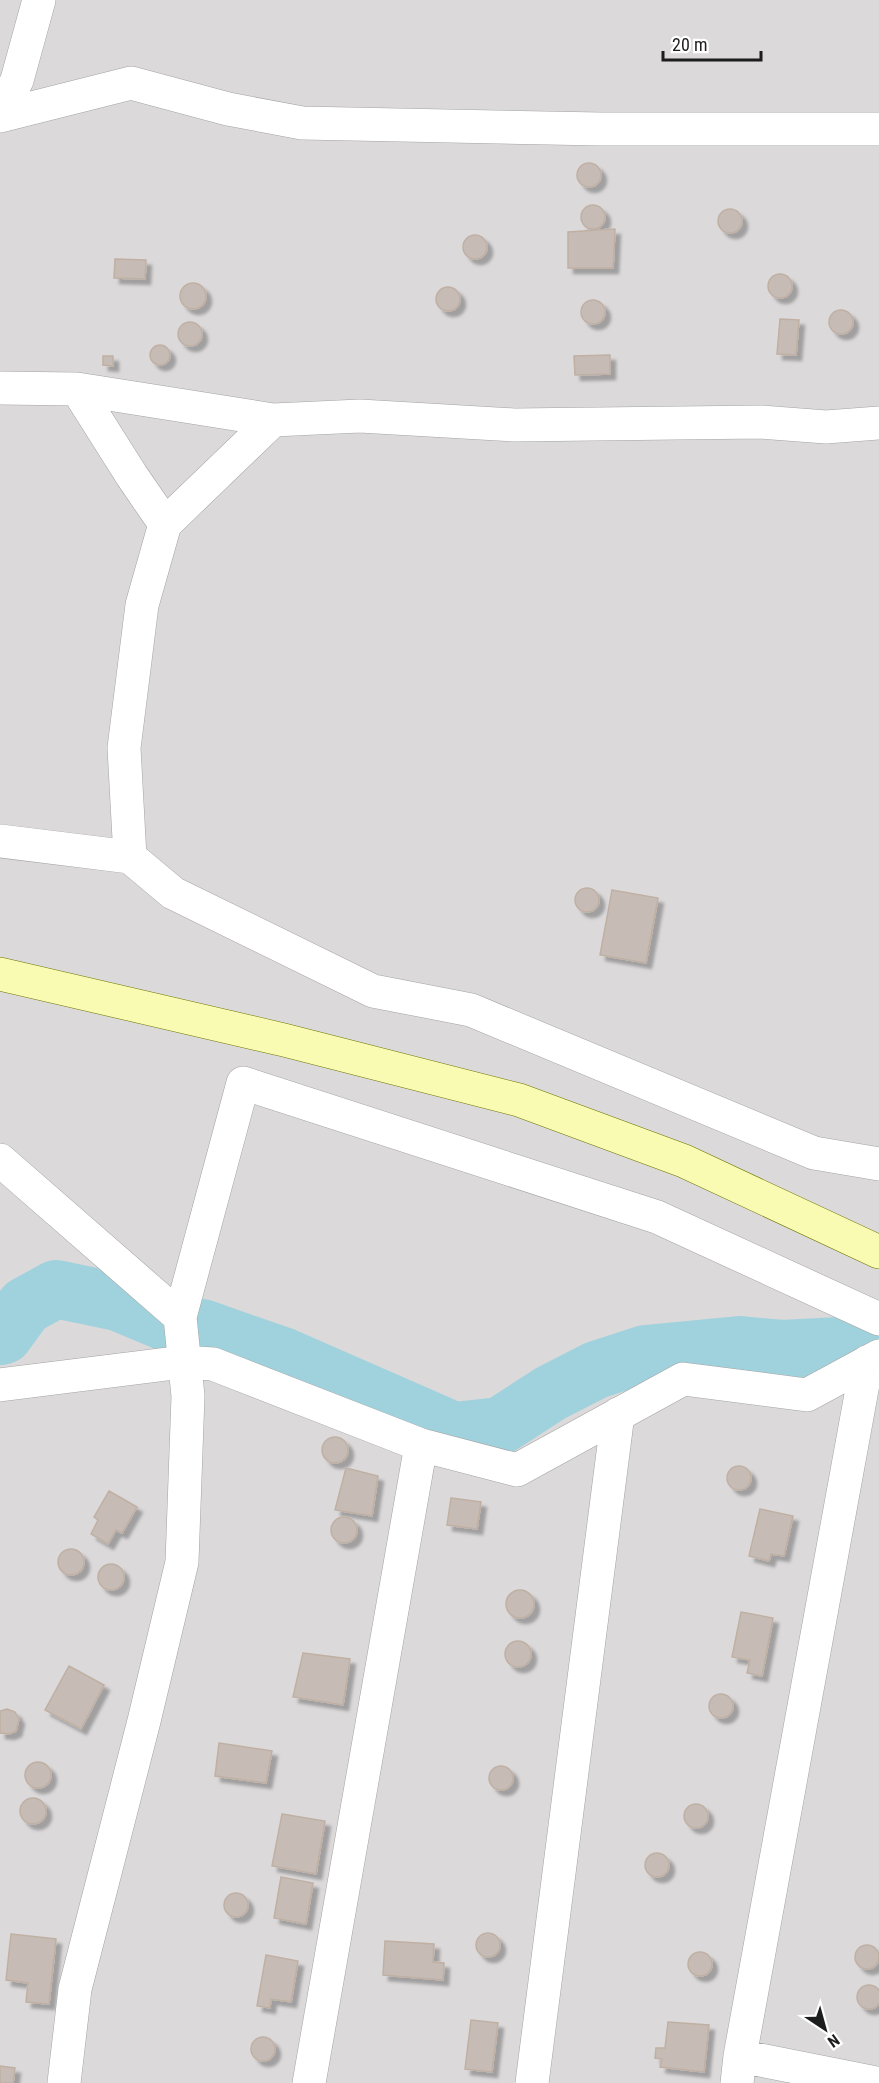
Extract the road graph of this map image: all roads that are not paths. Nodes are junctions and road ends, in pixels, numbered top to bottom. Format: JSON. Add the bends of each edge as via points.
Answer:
{"nodes":[{"id":1,"x":39,"y":0,"type":"edge"},
{"id":2,"x":0,"y":115,"type":"edge"},
{"id":3,"x":879,"y":129,"type":"edge"},
{"id":4,"x":0,"y":388,"type":"edge"},
{"id":5,"x":77,"y":389,"type":"junction"},
{"id":6,"x":273,"y":420,"type":"junction"},
{"id":7,"x":879,"y":423,"type":"edge"},
{"id":8,"x":165,"y":524,"type":"junction"},
{"id":9,"x":0,"y":841,"type":"edge"},
{"id":10,"x":130,"y":857,"type":"junction"},
{"id":11,"x":0,"y":974,"type":"edge"},
{"id":12,"x":0,"y":1160,"type":"edge"},
{"id":13,"x":879,"y":1164,"type":"edge"},
{"id":14,"x":879,"y":1252,"type":"edge"},
{"id":15,"x":180,"y":1317,"type":"junction"},
{"id":16,"x":879,"y":1319,"type":"edge"},
{"id":17,"x":183,"y":1362,"type":"junction"},
{"id":18,"x":872,"y":1377,"type":"edge"},
{"id":19,"x":0,"y":1385,"type":"edge"},
{"id":20,"x":618,"y":1414,"type":"junction"},
{"id":21,"x":420,"y":1445,"type":"junction"},
{"id":22,"x":739,"y":2069,"type":"edge"},
{"id":23,"x":876,"y":2074,"type":"edge"},
{"id":24,"x":64,"y":2083,"type":"edge"},
{"id":25,"x":309,"y":2083,"type":"edge"},
{"id":26,"x":532,"y":2083,"type":"edge"}],
"edges":[{"from":1,"to":2,"type":"street","via":[[17,80]]},
{"from":2,"to":3,"type":"street","via":[[131,83],[228,109],[302,123]]},
{"from":4,"to":5,"type":"street"},
{"from":5,"to":6,"type":"street"},
{"from":5,"to":8,"type":"street"},
{"from":6,"to":7,"type":"street","via":[[360,416],[514,425],[761,422],[826,427]]},
{"from":6,"to":8,"type":"street"},
{"from":8,"to":10,"type":"street","via":[[142,605],[124,748]]},
{"from":9,"to":10,"type":"street"},
{"from":10,"to":13,"type":"street","via":[[173,892],[373,991],[471,1010],[814,1153]]},
{"from":11,"to":14,"type":"street","via":[[519,1100],[684,1161]]},
{"from":12,"to":15,"type":"street"},
{"from":15,"to":16,"type":"street","via":[[243,1083],[657,1217]]},
{"from":15,"to":17,"type":"street"},
{"from":17,"to":19,"type":"street"},
{"from":17,"to":21,"type":"street","via":[[213,1364]]},
{"from":17,"to":24,"type":"street","via":[[188,1396],[182,1562],[75,1989]]},
{"from":18,"to":20,"type":"street","via":[[807,1395],[683,1379]]},
{"from":18,"to":22,"type":"street"},
{"from":20,"to":21,"type":"street","via":[[517,1470]]},
{"from":20,"to":26,"type":"street"},
{"from":21,"to":25,"type":"street"},
{"from":22,"to":23,"type":"street"}]}
